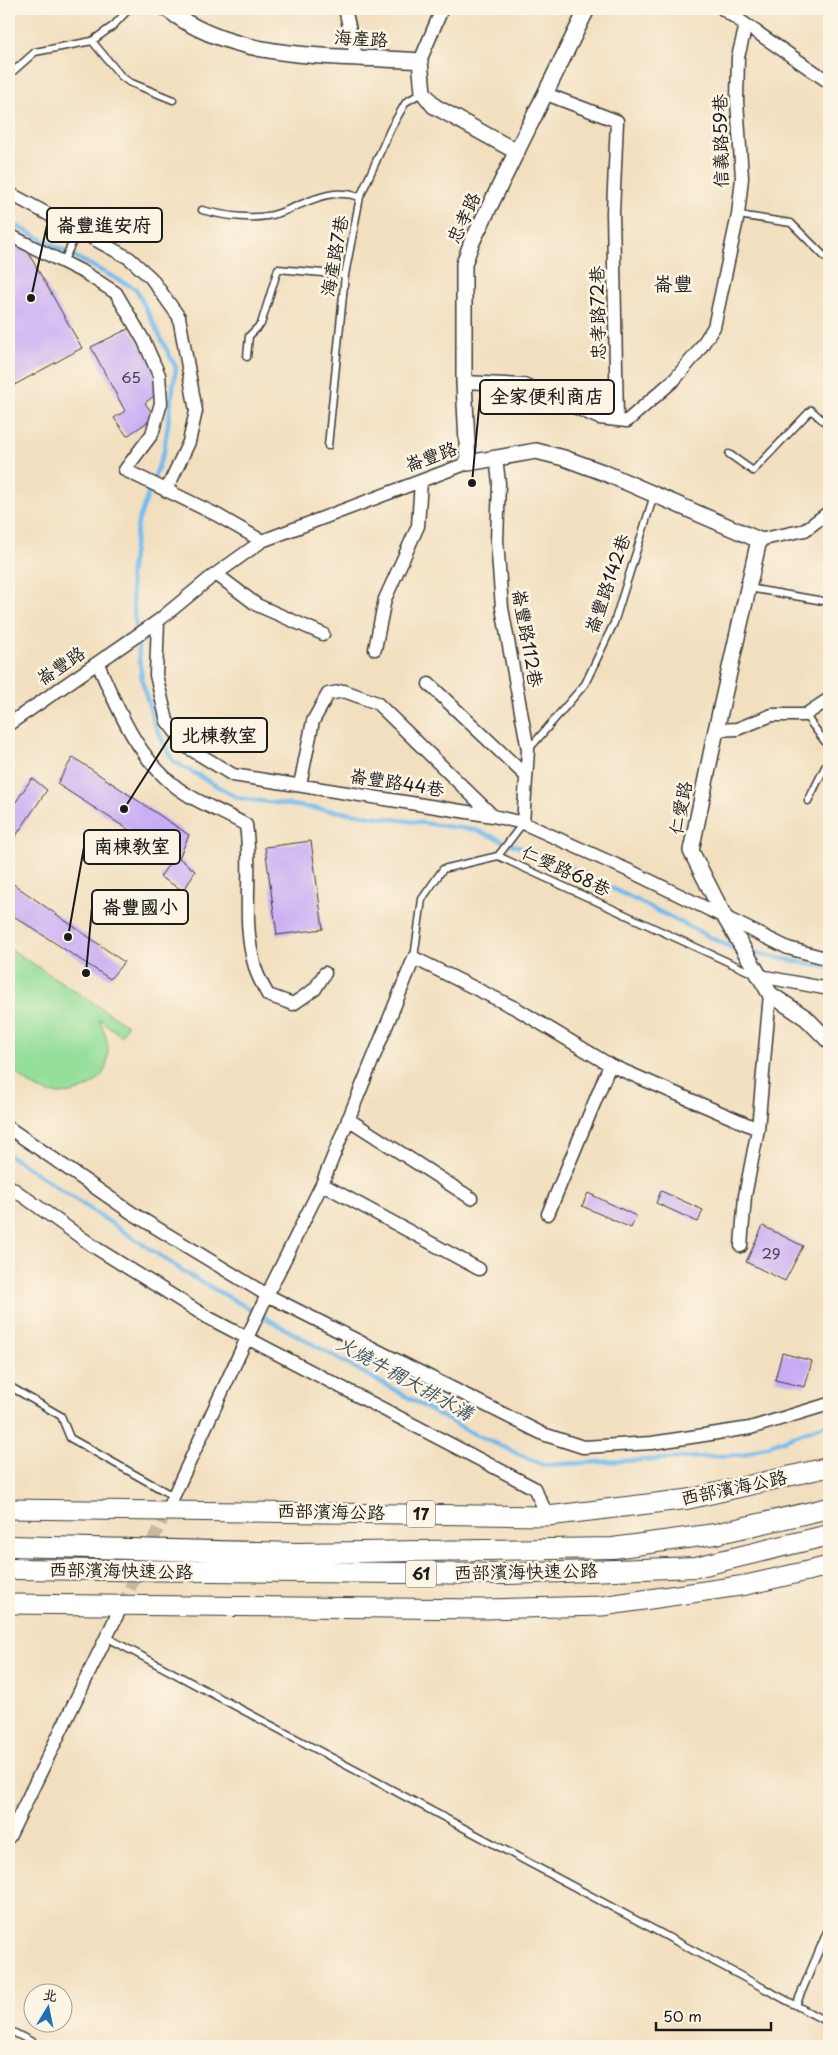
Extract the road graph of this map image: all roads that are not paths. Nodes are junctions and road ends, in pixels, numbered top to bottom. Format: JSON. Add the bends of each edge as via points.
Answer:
{"nodes":[{"id":1,"x":129,"y":9,"type":"edge"},
{"id":2,"x":167,"y":9,"type":"edge"},
{"id":3,"x":345,"y":9,"type":"edge"},
{"id":4,"x":442,"y":9,"type":"edge"},
{"id":5,"x":587,"y":9,"type":"edge"},
{"id":6,"x":723,"y":9,"type":"edge"},
{"id":7,"x":746,"y":24,"type":"junction"},
{"id":8,"x":92,"y":41,"type":"junction"},
{"id":9,"x":356,"y":56,"type":"junction"},
{"id":10,"x":420,"y":61,"type":"junction"},
{"id":11,"x":9,"y":76,"type":"edge"},
{"id":12,"x":829,"y":82,"type":"edge"},
{"id":13,"x":423,"y":92,"type":"junction"},
{"id":14,"x":546,"y":94,"type":"junction"},
{"id":15,"x":172,"y":100,"type":"dead end"},
{"id":16,"x":517,"y":152,"type":"junction"},
{"id":17,"x":9,"y":193,"type":"edge"},
{"id":18,"x":360,"y":197,"type":"junction"},
{"id":19,"x":202,"y":210,"type":"dead end"},
{"id":20,"x":738,"y":215,"type":"junction"},
{"id":21,"x":78,"y":231,"type":"junction"},
{"id":22,"x":9,"y":235,"type":"edge"},
{"id":23,"x":829,"y":261,"type":"edge"},
{"id":24,"x":63,"y":262,"type":"junction"},
{"id":25,"x":344,"y":274,"type":"junction"},
{"id":26,"x":247,"y":357,"type":"dead end"},
{"id":27,"x":464,"y":382,"type":"junction"},
{"id":28,"x":617,"y":420,"type":"junction"},
{"id":29,"x":829,"y":426,"type":"edge"},
{"id":30,"x":328,"y":446,"type":"dead end"},
{"id":31,"x":729,"y":454,"type":"dead end"},
{"id":32,"x":496,"y":457,"type":"junction"},
{"id":33,"x":468,"y":463,"type":"junction"},
{"id":34,"x":421,"y":481,"type":"junction"},
{"id":35,"x":166,"y":491,"type":"junction"},
{"id":36,"x":654,"y":494,"type":"junction"},
{"id":37,"x":829,"y":512,"type":"edge"},
{"id":38,"x":760,"y":540,"type":"junction"},
{"id":39,"x":262,"y":541,"type":"junction"},
{"id":40,"x":216,"y":574,"type":"junction"},
{"id":41,"x":749,"y":588,"type":"junction"},
{"id":42,"x":829,"y":602,"type":"edge"},
{"id":43,"x":153,"y":624,"type":"junction"},
{"id":44,"x":324,"y":634,"type":"dead end"},
{"id":45,"x":375,"y":649,"type":"dead end"},
{"id":46,"x":98,"y":664,"type":"junction"},
{"id":47,"x":429,"y":684,"type":"dead end"},
{"id":48,"x":829,"y":699,"type":"edge"},
{"id":49,"x":805,"y":715,"type":"junction"},
{"id":50,"x":9,"y":724,"type":"edge"},
{"id":51,"x":716,"y":730,"type":"junction"},
{"id":52,"x":829,"y":747,"type":"edge"},
{"id":53,"x":528,"y":750,"type":"junction"},
{"id":54,"x":829,"y":760,"type":"edge"},
{"id":55,"x":526,"y":776,"type":"junction"},
{"id":56,"x":300,"y":785,"type":"junction"},
{"id":57,"x":808,"y":801,"type":"dead end"},
{"id":58,"x":493,"y":816,"type":"junction"},
{"id":59,"x":523,"y":824,"type":"junction"},
{"id":60,"x":498,"y":856,"type":"junction"},
{"id":61,"x":724,"y":916,"type":"junction"},
{"id":62,"x":414,"y":958,"type":"junction"},
{"id":63,"x":829,"y":959,"type":"edge"},
{"id":64,"x":325,"y":973,"type":"dead end"},
{"id":65,"x":760,"y":976,"type":"junction"},
{"id":66,"x":829,"y":989,"type":"edge"},
{"id":67,"x":770,"y":994,"type":"junction"},
{"id":68,"x":829,"y":1040,"type":"edge"},
{"id":69,"x":610,"y":1064,"type":"junction"},
{"id":70,"x":348,"y":1119,"type":"junction"},
{"id":71,"x":9,"y":1128,"type":"edge"},
{"id":72,"x":758,"y":1130,"type":"junction"},
{"id":73,"x":322,"y":1184,"type":"junction"},
{"id":74,"x":9,"y":1186,"type":"edge"},
{"id":75,"x":471,"y":1198,"type":"dead end"},
{"id":76,"x":548,"y":1214,"type":"dead end"},
{"id":77,"x":741,"y":1246,"type":"dead end"},
{"id":78,"x":479,"y":1269,"type":"dead end"},
{"id":79,"x":267,"y":1295,"type":"junction"},
{"id":80,"x":247,"y":1339,"type":"junction"},
{"id":81,"x":9,"y":1386,"type":"edge"},
{"id":82,"x":829,"y":1404,"type":"edge"},
{"id":83,"x":829,"y":1467,"type":"edge"},
{"id":84,"x":170,"y":1503,"type":"junction"},
{"id":85,"x":829,"y":1508,"type":"edge"},
{"id":86,"x":9,"y":1509,"type":"edge"},
{"id":87,"x":548,"y":1516,"type":"junction"},
{"id":88,"x":829,"y":1535,"type":"edge"},
{"id":89,"x":9,"y":1546,"type":"edge"},
{"id":90,"x":9,"y":1569,"type":"edge"},
{"id":91,"x":826,"y":1570,"type":"edge"},
{"id":92,"x":9,"y":1604,"type":"edge"},
{"id":93,"x":122,"y":1605,"type":"junction"},
{"id":94,"x":106,"y":1637,"type":"junction"},
{"id":95,"x":9,"y":1837,"type":"edge"},
{"id":96,"x":829,"y":1927,"type":"edge"},
{"id":97,"x":827,"y":1938,"type":"edge"},
{"id":98,"x":796,"y":2005,"type":"junction"},
{"id":99,"x":829,"y":2023,"type":"edge"},
{"id":100,"x":9,"y":2030,"type":"edge"},
{"id":101,"x":40,"y":2046,"type":"edge"}],
"edges":[{"from":1,"to":8,"type":"lane"},
{"from":2,"to":9,"type":"street","name":"海產路","via":[[220,37],[258,49],[304,56]]},
{"from":3,"to":9,"type":"street"},
{"from":4,"to":10,"type":"street"},
{"from":5,"to":14,"type":"street","name":"忠孝路"},
{"from":6,"to":7,"type":"street"},
{"from":7,"to":12,"type":"street"},
{"from":7,"to":20,"type":"street","name":"信義路59巷","via":[[738,57],[742,178]]},
{"from":8,"to":11,"type":"lane","via":[[35,52]]},
{"from":8,"to":15,"type":"lane","via":[[125,79]]},
{"from":9,"to":10,"type":"street","name":"海產路"},
{"from":10,"to":13,"type":"street"},
{"from":13,"to":16,"type":"street","via":[[434,106]]},
{"from":13,"to":18,"type":"lane","name":"海產路7巷","via":[[406,102]]},
{"from":14,"to":16,"type":"street","name":"忠孝路"},
{"from":14,"to":28,"type":"street","name":"忠孝路72巷","via":[[617,120],[613,212]]},
{"from":16,"to":27,"type":"street","name":"忠孝路","via":[[464,264]]},
{"from":17,"to":21,"type":"street"},
{"from":18,"to":19,"type":"lane","via":[[344,192],[304,202],[278,214],[220,215]]},
{"from":18,"to":25,"type":"lane","name":"海產路7巷"},
{"from":20,"to":23,"type":"lane","via":[[791,223]]},
{"from":20,"to":28,"type":"street","name":"信義路59巷","via":[[714,327],[675,379],[627,421]]},
{"from":21,"to":24,"type":"lane"},
{"from":21,"to":35,"type":"street","via":[[129,258],[151,278],[179,317],[196,411],[189,442]]},
{"from":22,"to":24,"type":"street"},
{"from":24,"to":35,"type":"street","via":[[116,293],[144,341],[159,375],[161,403],[152,434],[125,470]]},
{"from":25,"to":26,"type":"lane","via":[[278,269],[261,324],[249,336]]},
{"from":25,"to":30,"type":"lane","name":"海產路7巷"},
{"from":27,"to":28,"type":"street","via":[[524,385],[599,418]]},
{"from":27,"to":33,"type":"street","name":"忠孝路"},
{"from":29,"to":31,"type":"lane","via":[[811,410],[753,470]]},
{"from":32,"to":33,"type":"street","name":"崙豐路"},
{"from":32,"to":36,"type":"street","name":"崙豐路","via":[[536,452],[564,458]]},
{"from":32,"to":53,"type":"street","name":"崙豐路112巷","via":[[500,483],[497,541],[502,608]]},
{"from":33,"to":34,"type":"street","name":"崙豐路"},
{"from":34,"to":39,"type":"street","name":"崙豐路"},
{"from":34,"to":45,"type":"street","via":[[418,526],[385,599]]},
{"from":35,"to":39,"type":"street"},
{"from":36,"to":38,"type":"street","name":"崙豐路"},
{"from":36,"to":53,"type":"lane","name":"崙豐路142巷","via":[[614,623],[585,684]]},
{"from":37,"to":38,"type":"street","via":[[805,530]]},
{"from":38,"to":41,"type":"street","name":"仁愛路"},
{"from":39,"to":40,"type":"street","name":"崙豐路"},
{"from":40,"to":43,"type":"street","name":"崙豐路"},
{"from":40,"to":44,"type":"street","via":[[257,605]]},
{"from":41,"to":42,"type":"lane"},
{"from":41,"to":51,"type":"street","name":"仁愛路"},
{"from":43,"to":46,"type":"street","name":"崙豐路"},
{"from":43,"to":56,"type":"street","name":"崙豐路44巷","via":[[156,674],[167,721],[187,747],[233,775]]},
{"from":46,"to":50,"type":"street","name":"崙豐路"},
{"from":46,"to":64,"type":"street","via":[[120,715],[152,766],[187,795],[246,824],[250,850],[249,930],[255,967],[268,995],[293,1004],[315,989]]},
{"from":47,"to":55,"type":"street"},
{"from":48,"to":49,"type":"street"},
{"from":49,"to":51,"type":"street","via":[[772,715],[737,729]]},
{"from":49,"to":52,"type":"lane"},
{"from":51,"to":61,"type":"street","name":"仁愛路","via":[[691,850]]},
{"from":53,"to":55,"type":"street","name":"崙豐路112巷"},
{"from":54,"to":57,"type":"lane"},
{"from":55,"to":59,"type":"street","name":"崙豐路112巷"},
{"from":56,"to":58,"type":"street","name":"崙豐路44巷"},
{"from":56,"to":58,"type":"street","via":[[313,721],[328,694],[344,691],[377,703]]},
{"from":58,"to":59,"type":"street","name":"崙豐路44巷"},
{"from":59,"to":60,"type":"lane"},
{"from":59,"to":61,"type":"street","name":"崙豐路44巷"},
{"from":60,"to":62,"type":"lane","name":"仁愛路68巷","via":[[443,869],[422,899]]},
{"from":60,"to":65,"type":"lane","name":"仁愛路68巷"},
{"from":61,"to":63,"type":"street","name":"崙豐路44巷","via":[[788,948]]},
{"from":61,"to":65,"type":"street","name":"仁愛路"},
{"from":62,"to":69,"type":"street","via":[[517,1009]]},
{"from":62,"to":70,"type":"street"},
{"from":65,"to":66,"type":"street"},
{"from":65,"to":67,"type":"street","name":"仁愛路"},
{"from":67,"to":68,"type":"street","name":"仁愛路","via":[[806,1018]]},
{"from":67,"to":72,"type":"street"},
{"from":69,"to":72,"type":"street"},
{"from":69,"to":76,"type":"street"},
{"from":70,"to":73,"type":"street"},
{"from":70,"to":75,"type":"street"},
{"from":71,"to":79,"type":"street","via":[[132,1213]]},
{"from":72,"to":77,"type":"street","via":[[745,1196]]},
{"from":73,"to":78,"type":"street"},
{"from":73,"to":79,"type":"street"},
{"from":74,"to":80,"type":"street","via":[[96,1248]]},
{"from":79,"to":80,"type":"street"},
{"from":79,"to":82,"type":"street","via":[[543,1434],[583,1447],[652,1443],[750,1428]]},
{"from":80,"to":84,"type":"street"},
{"from":80,"to":87,"type":"street","via":[[534,1488]]},
{"from":81,"to":84,"type":"lane","via":[[61,1416],[70,1438]]},
{"from":83,"to":87,"type":"main road","name":"西部濱海公路","number":"17","via":[[689,1499]]},
{"from":84,"to":86,"type":"main road","name":"西部濱海公路","number":"17"},
{"from":84,"to":87,"type":"main road","name":"西部濱海公路","number":"17"},
{"from":85,"to":89,"type":"highway","name":"西部濱海快速公路","number":"61","via":[[715,1534],[613,1548],[298,1552]]},
{"from":88,"to":90,"type":"highway","name":"西部濱海快速公路","number":"61","via":[[696,1567],[508,1574]]},
{"from":91,"to":93,"type":"main road","via":[[602,1606],[484,1609]]},
{"from":92,"to":93,"type":"main road"},
{"from":93,"to":94,"type":"street"},
{"from":94,"to":95,"type":"street"},
{"from":94,"to":98,"type":"lane"},
{"from":96,"to":97,"type":"lane"},
{"from":97,"to":98,"type":"lane"},
{"from":98,"to":99,"type":"lane"},
{"from":100,"to":101,"type":"lane"}]}
